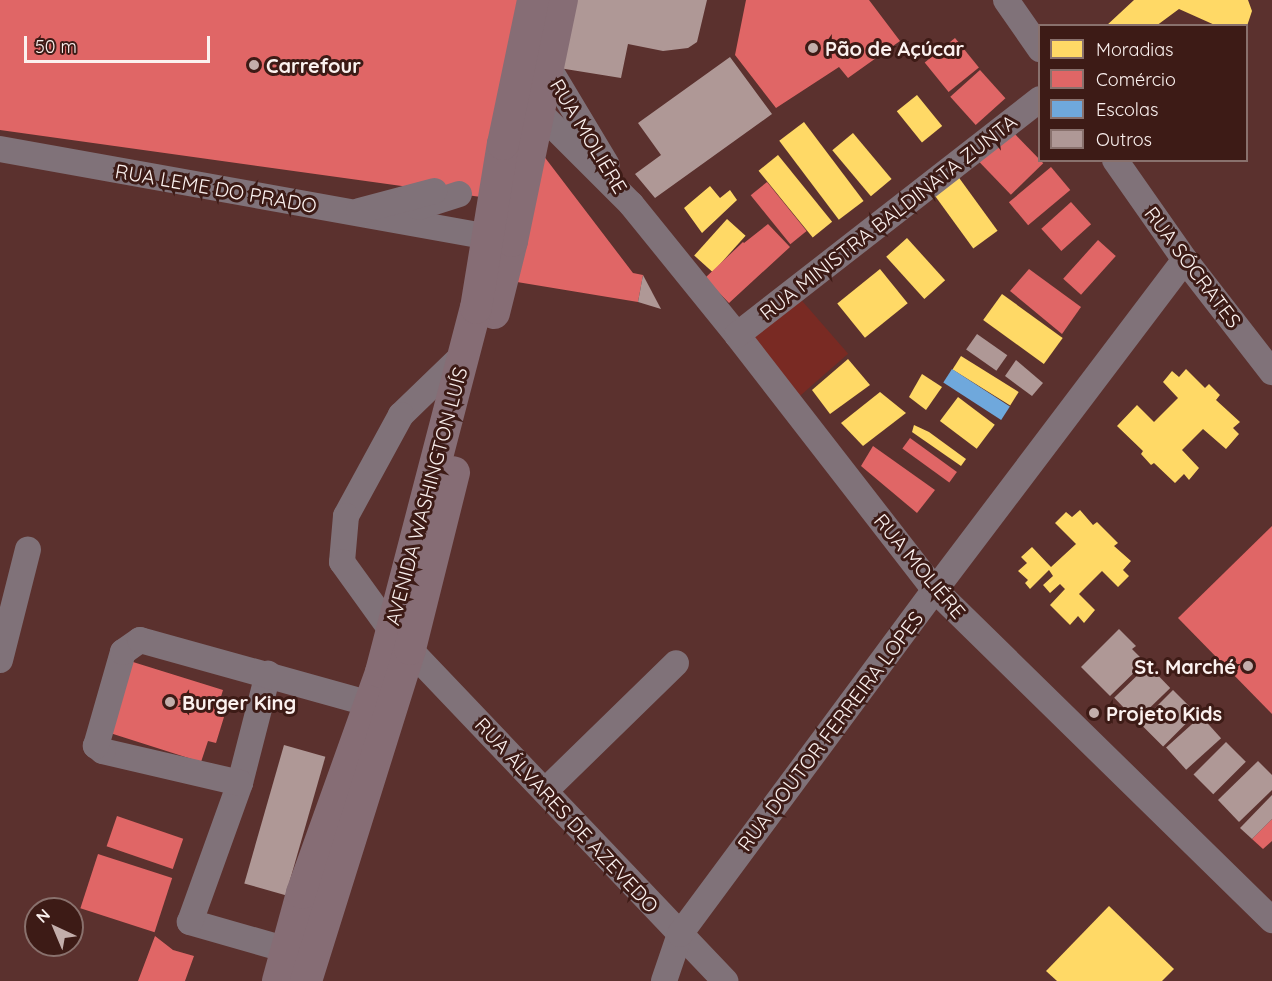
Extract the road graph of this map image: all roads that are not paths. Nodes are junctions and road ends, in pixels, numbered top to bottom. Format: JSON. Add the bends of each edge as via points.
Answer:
{"nodes":[{"id":1,"x":533,"y":0,"type":"edge"},
{"id":2,"x":562,"y":0,"type":"edge"},
{"id":3,"x":1010,"y":2,"type":"edge"},
{"id":4,"x":1038,"y":46,"type":"edge"},
{"id":5,"x":548,"y":67,"type":"junction"},
{"id":6,"x":1038,"y":101,"type":"edge"},
{"id":7,"x":538,"y":111,"type":"junction"},
{"id":8,"x":0,"y":149,"type":"edge"},
{"id":9,"x":1116,"y":162,"type":"edge"},
{"id":10,"x":497,"y":185,"type":"junction"},
{"id":11,"x":631,"y":204,"type":"junction"},
{"id":12,"x":353,"y":213,"type":"junction"},
{"id":13,"x":382,"y":218,"type":"junction"},
{"id":14,"x":433,"y":226,"type":"junction"},
{"id":15,"x":501,"y":238,"type":"junction"},
{"id":16,"x":1185,"y":260,"type":"junction"},
{"id":17,"x":737,"y":335,"type":"junction"},
{"id":18,"x":462,"y":356,"type":"junction"},
{"id":19,"x":1272,"y":372,"type":"edge"},
{"id":20,"x":28,"y":549,"type":"dead end"},
{"id":21,"x":935,"y":590,"type":"junction"},
{"id":22,"x":401,"y":639,"type":"junction"},
{"id":23,"x":0,"y":660,"type":"edge"},
{"id":24,"x":676,"y":663,"type":"dead end"},
{"id":25,"x":268,"y":674,"type":"junction"},
{"id":26,"x":381,"y":707,"type":"junction"},
{"id":27,"x":240,"y":783,"type":"junction"},
{"id":28,"x":545,"y":791,"type":"junction"},
{"id":29,"x":1272,"y":920,"type":"edge"},
{"id":30,"x":680,"y":934,"type":"junction"},
{"id":31,"x":302,"y":963,"type":"edge"},
{"id":32,"x":278,"y":981,"type":"edge"},
{"id":33,"x":664,"y":981,"type":"edge"},
{"id":34,"x":725,"y":981,"type":"edge"}],
"edges":[{"from":1,"to":10,"type":"main road","name":"AVENIDA WASHINGTON LUÍS"},
{"from":2,"to":5,"type":"main road","name":"AVENIDA WASHINGTON LUÍS"},
{"from":3,"to":4,"type":"street"},
{"from":5,"to":7,"type":"main road","name":"AVENIDA WASHINGTON LUÍS"},
{"from":5,"to":11,"type":"street","name":"RUA MOLIÉRE"},
{"from":6,"to":17,"type":"street","name":"RUA MINISTRA BALDINATA ZUNTA"},
{"from":7,"to":11,"type":"street","name":"RUA MOLIÉRE"},
{"from":7,"to":15,"type":"main road","name":"AVENIDA WASHINGTON LUÍS"},
{"from":8,"to":12,"type":"street","name":"RUA LEME DO PRADO"},
{"from":9,"to":16,"type":"street","name":"RUA SÓCRATES"},
{"from":10,"to":14,"type":"street","via":[[460,213]]},
{"from":10,"to":15,"type":"main road","name":"AVENIDA WASHINGTON LUÍS"},
{"from":11,"to":17,"type":"street","name":"RUA MOLIÉRE"},
{"from":12,"to":13,"type":"street","name":"RUA LEME DO PRADO"},
{"from":12,"to":13,"type":"street","via":[[446,193]]},
{"from":13,"to":14,"type":"street","name":"RUA LEME DO PRADO"},
{"from":14,"to":15,"type":"street","name":"RUA LEME DO PRADO"},
{"from":15,"to":18,"type":"main road","name":"AVENIDA WASHINGTON LUÍS"},
{"from":15,"to":22,"type":"main road","name":"AVENIDA WASHINGTON LUÍS"},
{"from":16,"to":19,"type":"street","name":"RUA SÓCRATES"},
{"from":16,"to":21,"type":"street","name":"RUA DOUTOR FERREIRA LOPES"},
{"from":17,"to":21,"type":"street","name":"RUA MOLIÉRE"},
{"from":18,"to":22,"type":"main road","name":"AVENIDA WASHINGTON LUÍS"},
{"from":18,"to":22,"type":"street","name":"RUA ÁLVARES DE AZEVEDO","via":[[401,415],[346,516],[342,562]]},
{"from":20,"to":23,"type":"street"},
{"from":21,"to":29,"type":"street","name":"RUA MOLIÉRE"},
{"from":21,"to":30,"type":"street","name":"RUA DOUTOR FERREIRA LOPES"},
{"from":22,"to":26,"type":"main road","name":"AVENIDA WASHINGTON LUÍS"},
{"from":22,"to":28,"type":"street","name":"RUA ÁLVARES DE AZEVEDO"},
{"from":24,"to":28,"type":"street"},
{"from":25,"to":26,"type":"street"},
{"from":25,"to":27,"type":"street"},
{"from":25,"to":27,"type":"street","via":[[140,640],[123,652],[96,746],[103,751]]},
{"from":26,"to":31,"type":"main road","name":"AVENIDA WASHINGTON LUÍS"},
{"from":27,"to":31,"type":"street","via":[[190,922]]},
{"from":28,"to":30,"type":"street","name":"RUA ÁLVARES DE AZEVEDO"},
{"from":30,"to":33,"type":"street","name":"RUA DOUTOR FERREIRA LOPES"},
{"from":30,"to":34,"type":"street","name":"RUA ÁLVARES DE AZEVEDO"},
{"from":31,"to":32,"type":"main road","name":"AVENIDA WASHINGTON LUÍS"}]}
